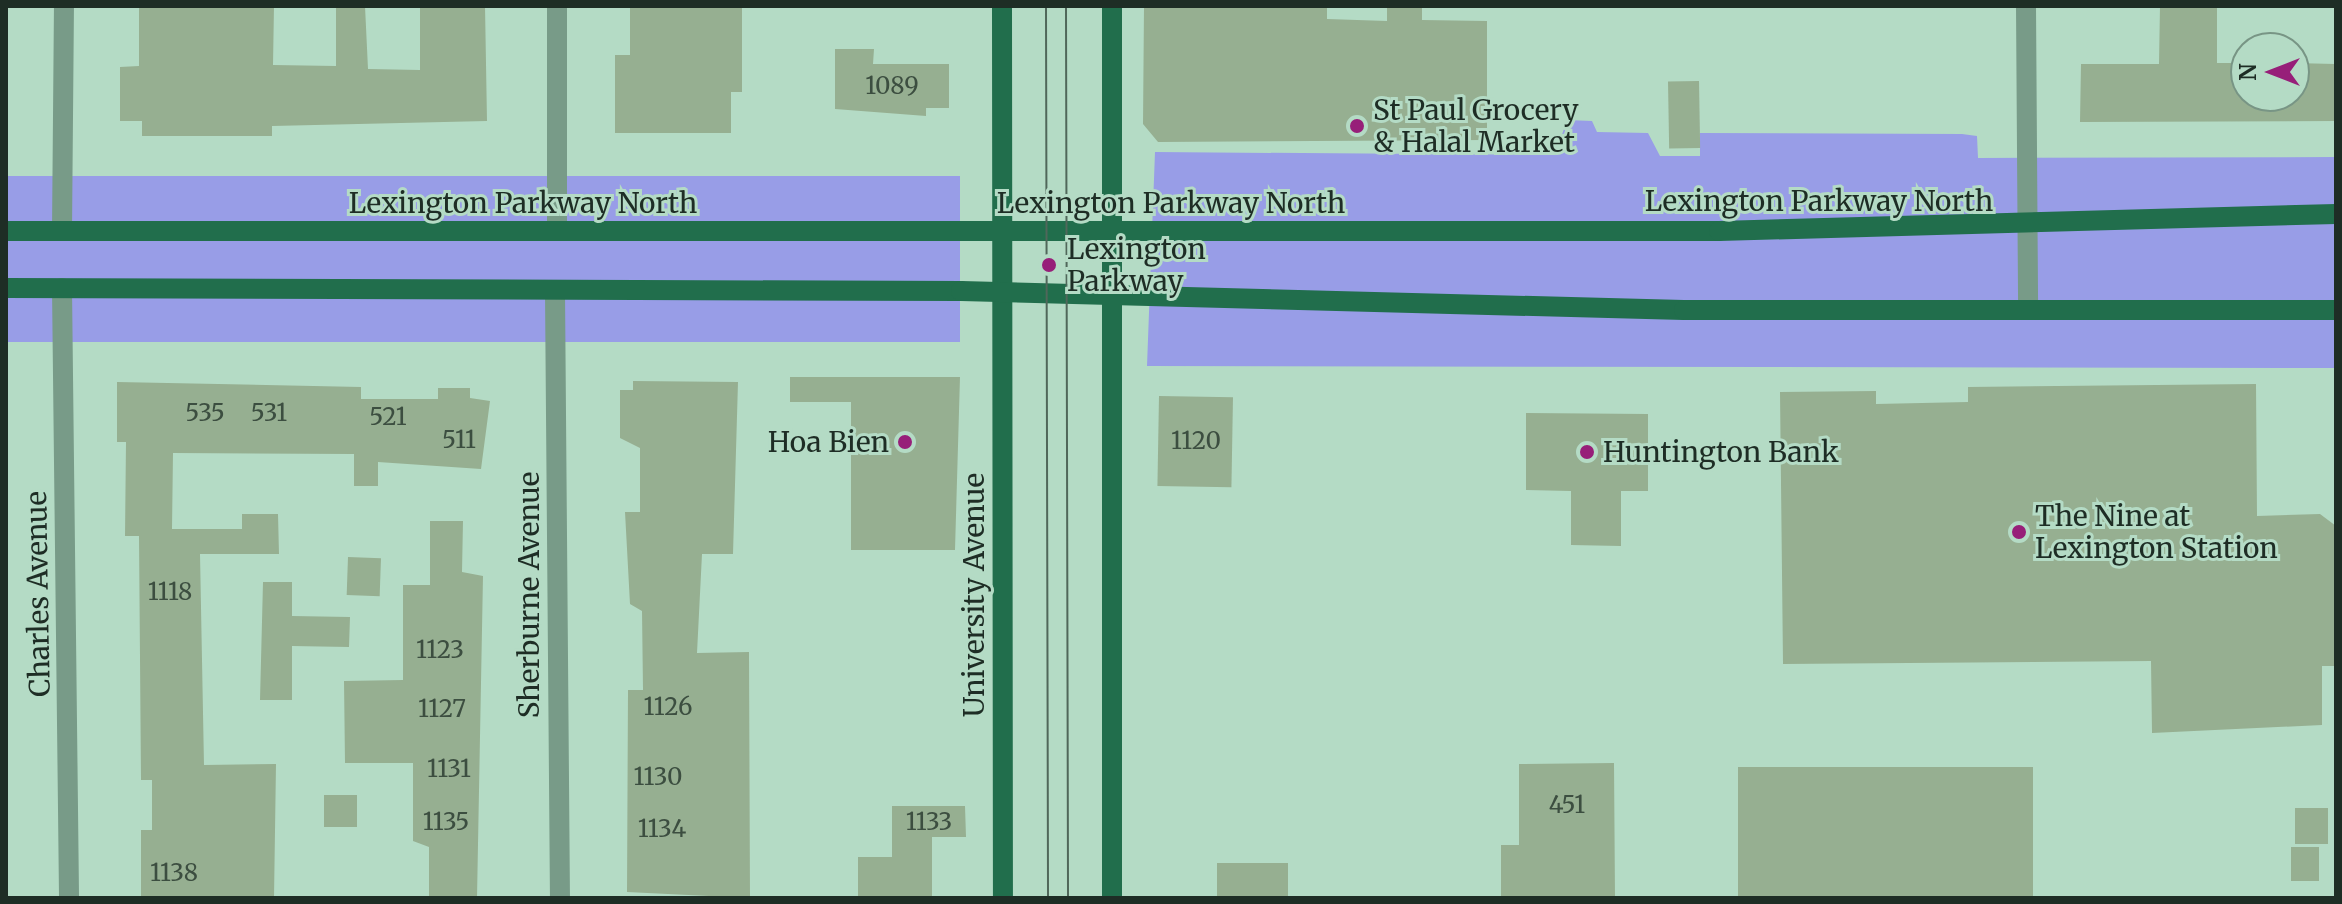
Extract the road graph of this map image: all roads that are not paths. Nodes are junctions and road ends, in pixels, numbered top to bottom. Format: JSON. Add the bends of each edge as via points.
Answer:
{"nodes":[{"id":1,"x":64,"y":6,"type":"edge"},
{"id":2,"x":557,"y":6,"type":"edge"},
{"id":3,"x":1002,"y":6,"type":"edge"},
{"id":4,"x":1112,"y":6,"type":"edge"},
{"id":5,"x":2026,"y":6,"type":"edge"},
{"id":6,"x":2336,"y":214,"type":"edge"},
{"id":7,"x":2026,"y":228,"type":"junction"},
{"id":8,"x":6,"y":231,"type":"edge"},
{"id":9,"x":62,"y":231,"type":"junction"},
{"id":10,"x":557,"y":231,"type":"junction"},
{"id":11,"x":1002,"y":231,"type":"junction"},
{"id":12,"x":1111,"y":231,"type":"junction"},
{"id":13,"x":6,"y":288,"type":"edge"},
{"id":14,"x":62,"y":288,"type":"junction"},
{"id":15,"x":555,"y":292,"type":"junction"},
{"id":16,"x":1001,"y":293,"type":"junction"},
{"id":17,"x":1110,"y":298,"type":"junction"},
{"id":18,"x":2028,"y":310,"type":"junction"},
{"id":19,"x":2336,"y":310,"type":"edge"},
{"id":20,"x":69,"y":898,"type":"edge"},
{"id":21,"x":560,"y":898,"type":"edge"},
{"id":22,"x":1003,"y":898,"type":"edge"},
{"id":23,"x":1112,"y":898,"type":"edge"}],
"edges":[{"from":1,"to":9,"type":"street"},
{"from":2,"to":10,"type":"street"},
{"from":3,"to":11,"type":"main road","name":"University Avenue"},
{"from":4,"to":12,"type":"main road"},
{"from":5,"to":7,"type":"street"},
{"from":6,"to":7,"type":"main road","name":"Lexington Parkway North"},
{"from":7,"to":12,"type":"main road","name":"Lexington Parkway North"},
{"from":7,"to":18,"type":"street"},
{"from":8,"to":9,"type":"main road","name":"Lexington Parkway North"},
{"from":9,"to":10,"type":"main road","name":"Lexington Parkway North"},
{"from":10,"to":11,"type":"main road","name":"Lexington Parkway North"},
{"from":11,"to":12,"type":"main road","name":"Lexington Parkway North"},
{"from":11,"to":16,"type":"main road","name":"University Avenue"},
{"from":12,"to":17,"type":"main road"},
{"from":13,"to":14,"type":"main road"},
{"from":14,"to":15,"type":"main road"},
{"from":14,"to":20,"type":"street","name":"Charles Avenue"},
{"from":15,"to":16,"type":"main road"},
{"from":15,"to":21,"type":"street","name":"Sherburne Avenue"},
{"from":16,"to":17,"type":"main road"},
{"from":16,"to":22,"type":"main road","name":"University Avenue"},
{"from":17,"to":18,"type":"main road"},
{"from":17,"to":23,"type":"main road"},
{"from":18,"to":19,"type":"main road"}]}
